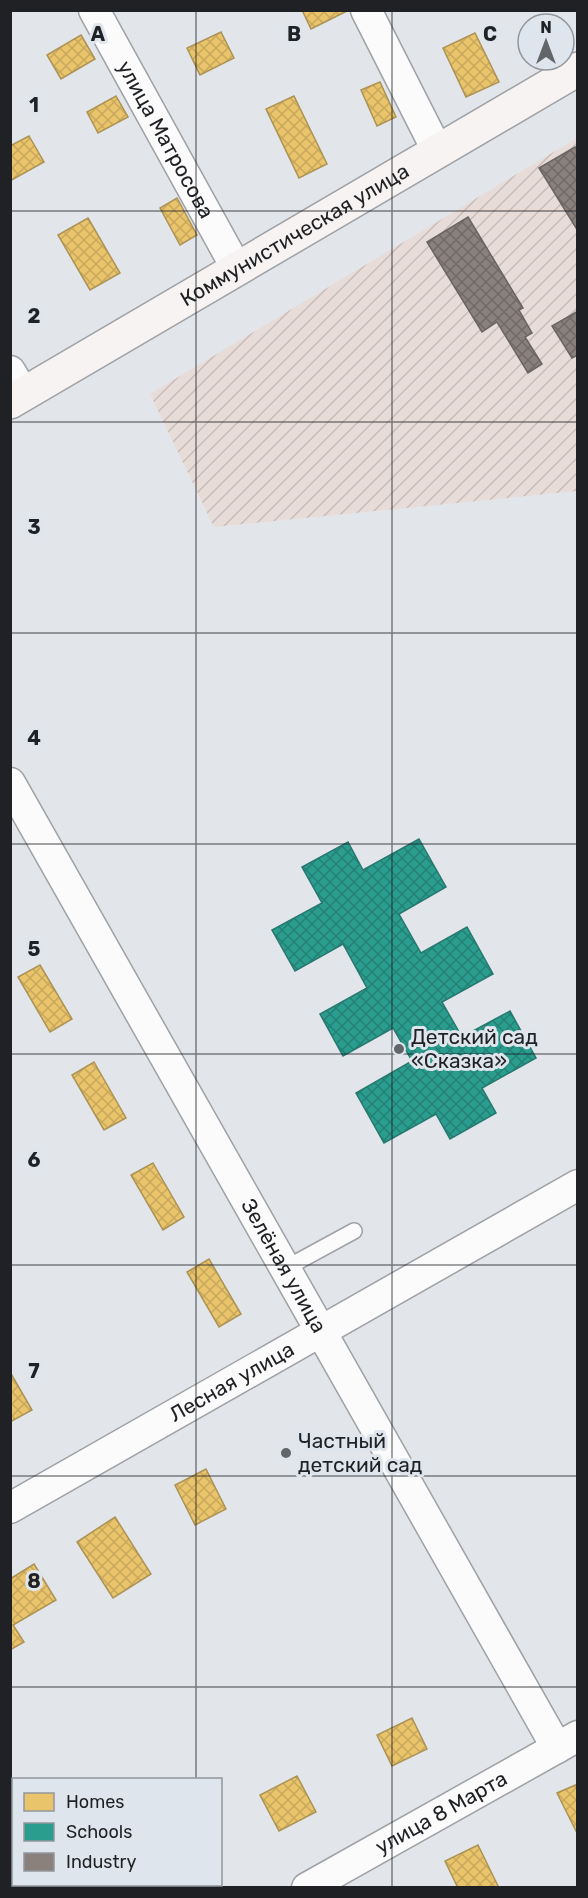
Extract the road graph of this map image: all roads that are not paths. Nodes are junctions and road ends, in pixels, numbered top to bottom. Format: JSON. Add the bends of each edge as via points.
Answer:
{"nodes":[{"id":1,"x":94,"y":10,"type":"edge"},
{"id":2,"x":366,"y":10,"type":"edge"},
{"id":3,"x":578,"y":69,"type":"edge"},
{"id":4,"x":438,"y":152,"type":"junction"},
{"id":5,"x":237,"y":269,"type":"junction"},
{"id":6,"x":15,"y":389,"type":"edge"},
{"id":7,"x":10,"y":783,"type":"edge"},
{"id":8,"x":578,"y":1185,"type":"edge"},
{"id":9,"x":354,"y":1231,"type":"dead end"},
{"id":10,"x":286,"y":1268,"type":"junction"},
{"id":11,"x":321,"y":1331,"type":"junction"},
{"id":12,"x":10,"y":1508,"type":"edge"},
{"id":13,"x":567,"y":1742,"type":"edge"},
{"id":14,"x":307,"y":1887,"type":"edge"}],
"edges":[{"from":1,"to":5,"type":"street","name":"улица Матросова"},
{"from":2,"to":4,"type":"street"},
{"from":3,"to":4,"type":"street","name":"Коммунистическая улица"},
{"from":4,"to":5,"type":"street","name":"Коммунистическая улица"},
{"from":5,"to":6,"type":"street","name":"Коммунистическая улица"},
{"from":7,"to":10,"type":"street","name":"Зелёная улица"},
{"from":8,"to":11,"type":"street","name":"Лесная улица"},
{"from":9,"to":10,"type":"lane"},
{"from":10,"to":11,"type":"street","name":"Зелёная улица"},
{"from":11,"to":12,"type":"street","name":"Лесная улица"},
{"from":11,"to":13,"type":"street","name":"Зелёная улица"},
{"from":13,"to":14,"type":"street","name":"улица 8 Марта"}]}
